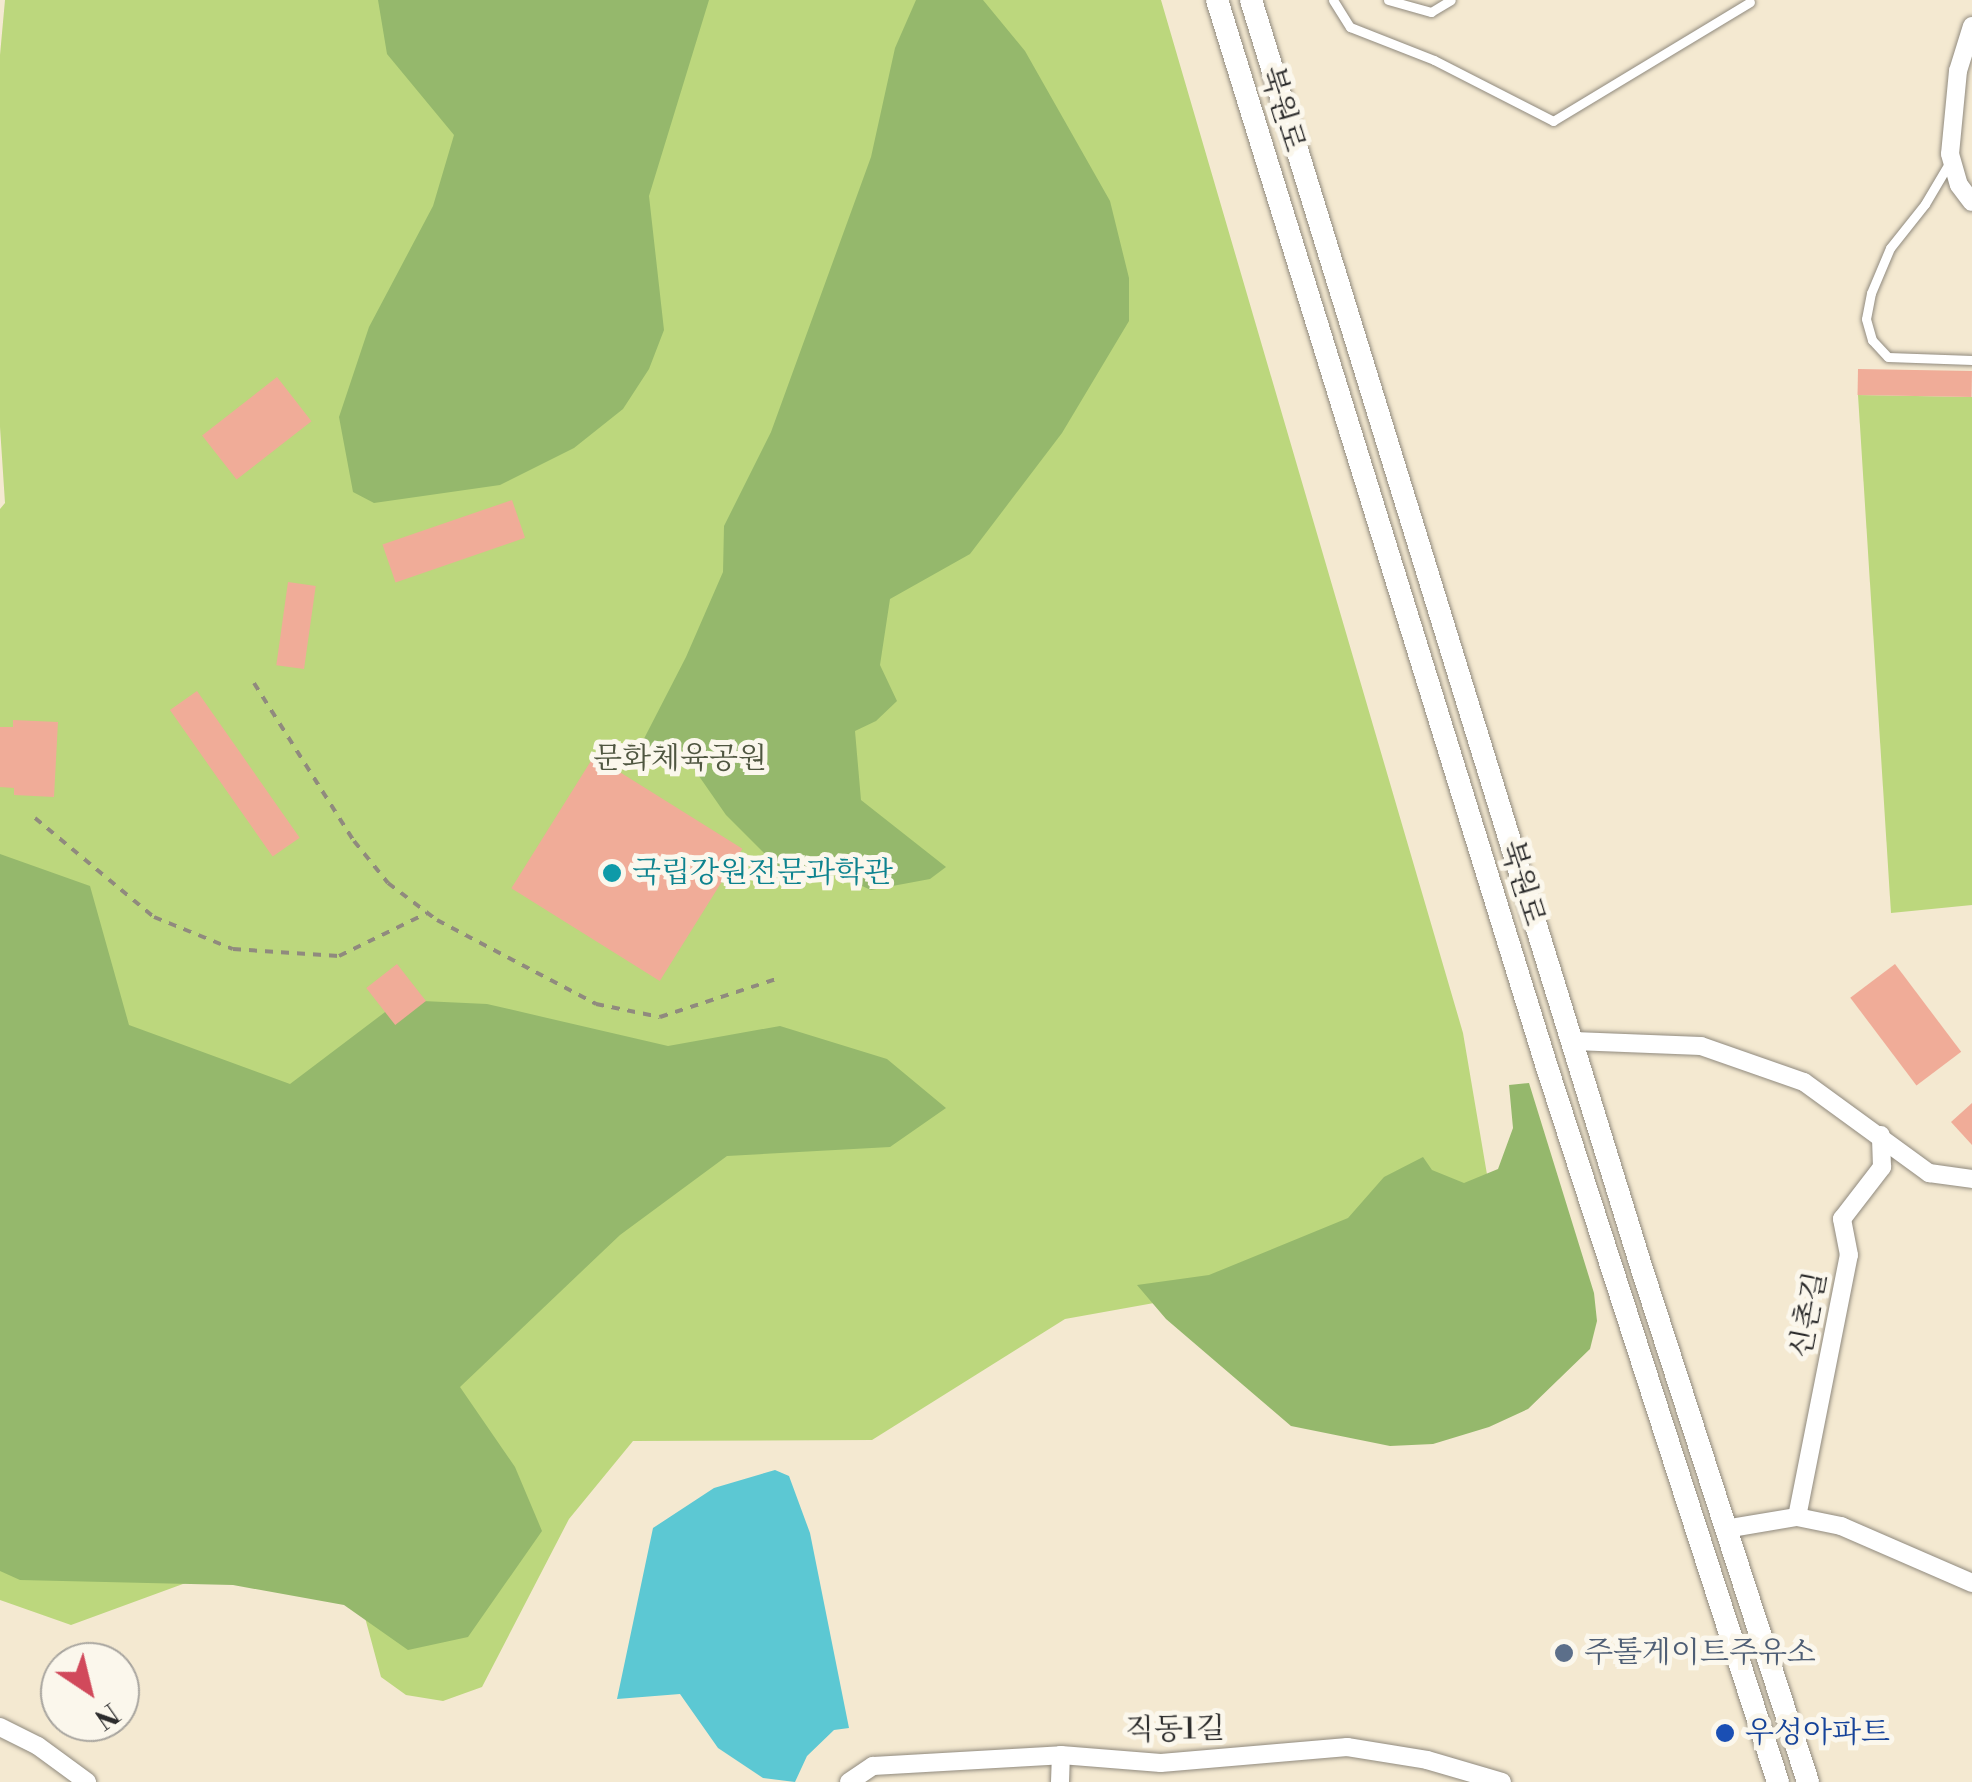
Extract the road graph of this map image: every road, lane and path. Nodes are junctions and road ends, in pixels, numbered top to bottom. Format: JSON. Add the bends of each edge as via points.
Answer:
{"nodes":[{"id":1,"x":1217,"y":0,"type":"edge"},
{"id":2,"x":1251,"y":0,"type":"edge"},
{"id":3,"x":1333,"y":0,"type":"edge"},
{"id":4,"x":1388,"y":0,"type":"edge"},
{"id":5,"x":1451,"y":0,"type":"edge"},
{"id":6,"x":1750,"y":2,"type":"edge"},
{"id":7,"x":1972,"y":26,"type":"edge"},
{"id":8,"x":1952,"y":160,"type":"junction"},
{"id":9,"x":1972,"y":202,"type":"edge"},
{"id":10,"x":1972,"y":360,"type":"edge"},
{"id":11,"x":254,"y":683,"type":"dead end"},
{"id":12,"x":35,"y":818,"type":"dead end"},
{"id":13,"x":427,"y":913,"type":"junction"},
{"id":14,"x":779,"y":978,"type":"dead end"},
{"id":15,"x":1574,"y":1040,"type":"junction"},
{"id":16,"x":1881,"y":1135,"type":"junction"},
{"id":17,"x":1972,"y":1179,"type":"edge"},
{"id":18,"x":1797,"y":1517,"type":"junction"},
{"id":19,"x":1725,"y":1529,"type":"junction"},
{"id":20,"x":1701,"y":1537,"type":"junction"},
{"id":21,"x":1972,"y":1584,"type":"edge"},
{"id":22,"x":0,"y":1727,"type":"edge"},
{"id":23,"x":1060,"y":1755,"type":"junction"},
{"id":24,"x":88,"y":1782,"type":"edge"},
{"id":25,"x":850,"y":1782,"type":"edge"},
{"id":26,"x":1060,"y":1782,"type":"edge"},
{"id":27,"x":1502,"y":1782,"type":"edge"},
{"id":28,"x":1778,"y":1782,"type":"edge"},
{"id":29,"x":1808,"y":1782,"type":"edge"}],
"edges":[{"from":1,"to":20,"type":"street","name":"북원로","via":[[1544,1058]]},
{"from":2,"to":15,"type":"street","name":"북원로"},
{"from":3,"to":6,"type":"lane","via":[[1350,26],[1553,121]]},
{"from":4,"to":5,"type":"lane","via":[[1430,12]]},
{"from":7,"to":8,"type":"street","via":[[1958,71]]},
{"from":8,"to":9,"type":"street","via":[[1958,185]]},
{"from":8,"to":10,"type":"lane","via":[[1890,248],[1866,319],[1872,340],[1888,357]]},
{"from":11,"to":13,"type":"path","via":[[354,841],[388,883]]},
{"from":12,"to":13,"type":"path","via":[[154,917],[234,949],[338,956]]},
{"from":13,"to":14,"type":"path","via":[[596,1004],[660,1017]]},
{"from":15,"to":16,"type":"street","via":[[1702,1046],[1804,1082]]},
{"from":15,"to":19,"type":"street","name":"북원로"},
{"from":16,"to":17,"type":"street","via":[[1930,1173]]},
{"from":16,"to":18,"type":"street","name":"신촌길","via":[[1882,1166],[1842,1218],[1849,1255]]},
{"from":18,"to":19,"type":"street"},
{"from":18,"to":21,"type":"street","via":[[1842,1526]]},
{"from":19,"to":20,"type":"street"},
{"from":19,"to":29,"type":"street","name":"북원로"},
{"from":20,"to":28,"type":"street","name":"북원로"},
{"from":22,"to":24,"type":"street"},
{"from":23,"to":25,"type":"street","name":"직동1길","via":[[873,1766]]},
{"from":23,"to":26,"type":"street"},
{"from":23,"to":27,"type":"street","name":"직동1길","via":[[1161,1764],[1347,1747]]}]}
